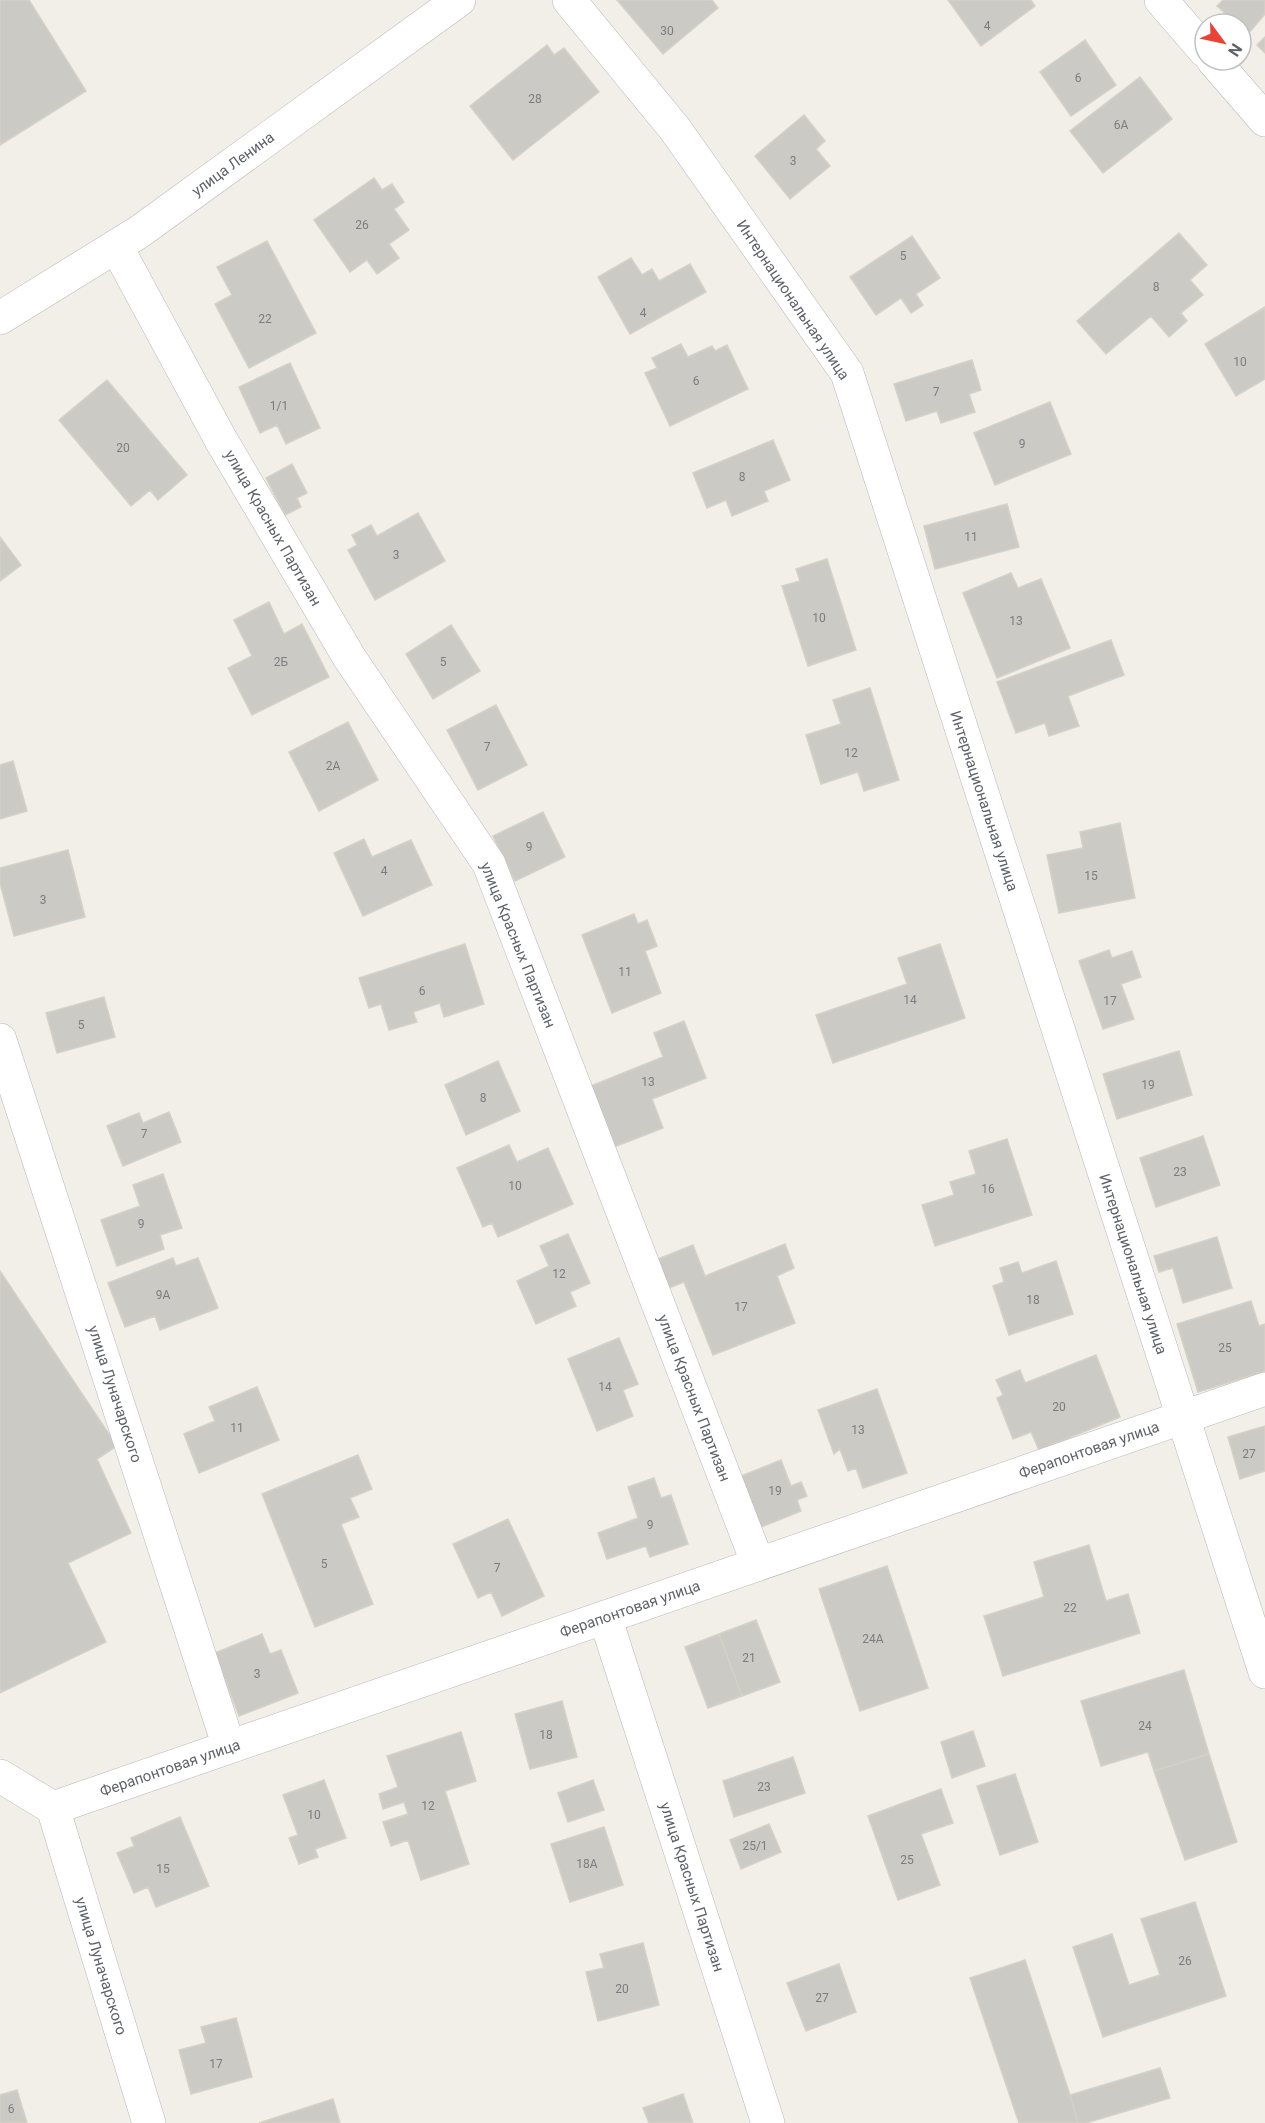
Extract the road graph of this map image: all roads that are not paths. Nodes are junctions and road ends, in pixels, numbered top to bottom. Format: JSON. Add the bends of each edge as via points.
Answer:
{"nodes":[{"id":1,"x":459,"y":0,"type":"edge"},
{"id":2,"x":569,"y":0,"type":"edge"},
{"id":3,"x":1161,"y":0,"type":"edge"},
{"id":4,"x":1193,"y":37,"type":"edge"},
{"id":5,"x":1223,"y":72,"type":"edge"},
{"id":6,"x":1265,"y":120,"type":"edge"},
{"id":7,"x":116,"y":246,"type":"junction"},
{"id":8,"x":0,"y":318,"type":"edge"},
{"id":9,"x":0,"y":1040,"type":"edge"},
{"id":10,"x":1265,"y":1389,"type":"edge"},
{"id":11,"x":1182,"y":1418,"type":"junction"},
{"id":12,"x":758,"y":1564,"type":"junction"},
{"id":13,"x":605,"y":1617,"type":"junction"},
{"id":14,"x":1265,"y":1672,"type":"edge"},
{"id":15,"x":230,"y":1748,"type":"junction"},
{"id":16,"x":0,"y":1776,"type":"edge"},
{"id":17,"x":53,"y":1808,"type":"junction"},
{"id":18,"x":149,"y":2123,"type":"edge"},
{"id":19,"x":768,"y":2123,"type":"edge"}],
"edges":[{"from":1,"to":7,"type":"street","name":"улица Ленина"},
{"from":2,"to":11,"type":"street","name":"Интернациональная улица","via":[[675,129],[847,373]]},
{"from":3,"to":4,"type":"street"},
{"from":5,"to":6,"type":"street"},
{"from":7,"to":8,"type":"street","name":"улица Ленина"},
{"from":7,"to":12,"type":"street","name":"улица Красных Партизан","via":[[221,440],[349,657],[489,864]]},
{"from":9,"to":15,"type":"street","name":"улица Луначарского"},
{"from":10,"to":11,"type":"street","name":"Ферапонтовая улица"},
{"from":11,"to":12,"type":"street","name":"Ферапонтовая улица"},
{"from":11,"to":14,"type":"street","name":"Интернациональная улица"},
{"from":12,"to":13,"type":"street","name":"Ферапонтовая улица"},
{"from":13,"to":15,"type":"street","name":"Ферапонтовая улица"},
{"from":13,"to":19,"type":"street","name":"улица Красных Партизан"},
{"from":15,"to":17,"type":"street","name":"Ферапонтовая улица"},
{"from":16,"to":17,"type":"street"},
{"from":17,"to":18,"type":"street","name":"улица Луначарского"}]}
